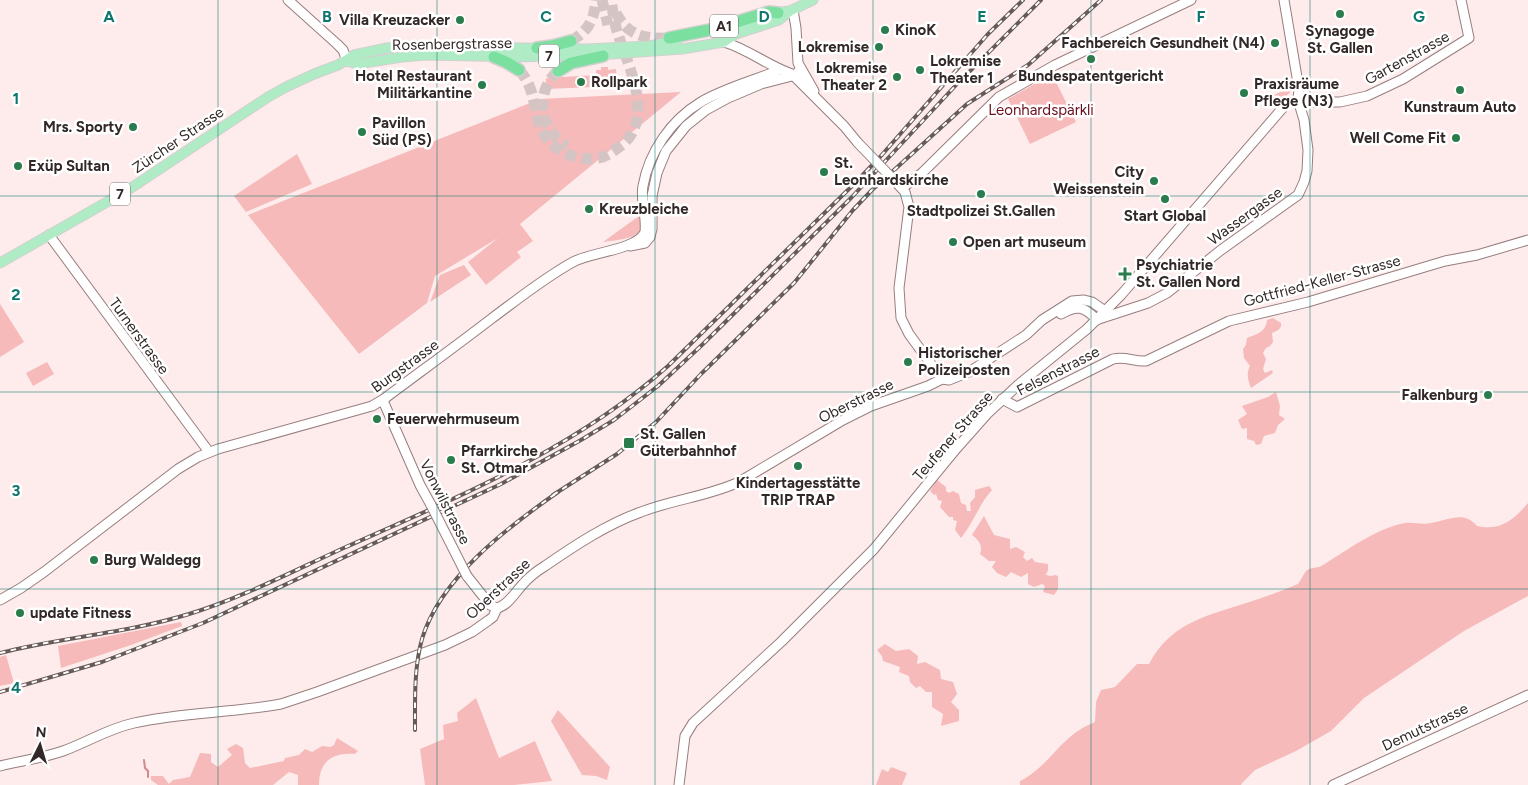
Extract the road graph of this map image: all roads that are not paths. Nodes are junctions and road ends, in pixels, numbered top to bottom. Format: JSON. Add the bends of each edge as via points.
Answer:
{"nodes":[{"id":1,"x":288,"y":0,"type":"edge"},
{"id":2,"x":813,"y":0,"type":"edge"},
{"id":3,"x":1191,"y":0,"type":"edge"},
{"id":4,"x":1284,"y":0,"type":"edge"},
{"id":5,"x":1461,"y":0,"type":"edge"},
{"id":6,"x":791,"y":10,"type":"junction"},
{"id":7,"x":778,"y":13,"type":"junction"},
{"id":8,"x":736,"y":36,"type":"junction"},
{"id":9,"x":669,"y":38,"type":"tunnel mouth"},
{"id":10,"x":571,"y":41,"type":"tunnel mouth"},
{"id":11,"x":537,"y":48,"type":"junction"},
{"id":12,"x":603,"y":56,"type":"junction"},
{"id":13,"x":494,"y":57,"type":"junction"},
{"id":14,"x":761,"y":59,"type":"junction"},
{"id":15,"x":347,"y":61,"type":"junction"},
{"id":16,"x":520,"y":70,"type":"tunnel mouth"},
{"id":17,"x":779,"y":70,"type":"junction"},
{"id":18,"x":558,"y":71,"type":"tunnel mouth"},
{"id":19,"x":797,"y":72,"type":"junction"},
{"id":20,"x":766,"y":75,"type":"junction"},
{"id":21,"x":1298,"y":100,"type":"junction"},
{"id":22,"x":902,"y":188,"type":"junction"},
{"id":23,"x":49,"y":235,"type":"junction"},
{"id":24,"x":1528,"y":240,"type":"edge"},
{"id":25,"x":625,"y":246,"type":"junction"},
{"id":26,"x":0,"y":264,"type":"edge"},
{"id":27,"x":1121,"y":295,"type":"junction"},
{"id":28,"x":1134,"y":308,"type":"junction"},
{"id":29,"x":1105,"y":311,"type":"junction"},
{"id":30,"x":1097,"y":320,"type":"junction"},
{"id":31,"x":1036,"y":326,"type":"junction"},
{"id":32,"x":1129,"y":358,"type":"joint"},
{"id":33,"x":942,"y":379,"type":"junction"},
{"id":34,"x":384,"y":399,"type":"junction"},
{"id":35,"x":1002,"y":399,"type":"junction"},
{"id":36,"x":209,"y":452,"type":"junction"},
{"id":37,"x":0,"y":600,"type":"edge"},
{"id":38,"x":497,"y":608,"type":"junction"},
{"id":39,"x":1528,"y":695,"type":"edge"},
{"id":40,"x":0,"y":766,"type":"edge"},
{"id":41,"x":679,"y":785,"type":"edge"},
{"id":42,"x":1333,"y":785,"type":"edge"}],
"edges":[{"from":1,"to":15,"type":"main road","via":[[333,39],[343,50]]},
{"from":2,"to":6,"type":"main road","name":"Rosenbergstrasse","number":"7"},
{"from":3,"to":22,"type":"main road","via":[[1056,64],[999,96],[922,173]]},
{"from":4,"to":21,"type":"main road","via":[[1299,89]]},
{"from":5,"to":21,"type":"main road","name":"Gartenstrasse","via":[[1470,38],[1403,79],[1367,96],[1331,103]]},
{"from":6,"to":7,"type":"main road","name":"Rosenbergstrasse","number":"7"},
{"from":6,"to":8,"type":"main road","name":"Rosenbergstrasse","number":"7","via":[[779,20]]},
{"from":6,"to":19,"type":"main road","via":[[796,24]]},
{"from":7,"to":8,"type":"main road","name":"Rosenbergstrasse","number":"7"},
{"from":7,"to":9,"type":"highway","number":"A1","via":[[769,12]]},
{"from":8,"to":11,"type":"main road","name":"Rosenbergstrasse","number":"7","via":[[586,50]]},
{"from":8,"to":12,"type":"main road","name":"Rosenbergstrasse","number":"7","via":[[724,42],[682,49]]},
{"from":8,"to":14,"type":"main road"},
{"from":10,"to":11,"type":"highway"},
{"from":11,"to":15,"type":"main road","name":"Rosenbergstrasse","number":"7","via":[[407,46],[360,53]]},
{"from":12,"to":13,"type":"main road","name":"Rosenbergstrasse","number":"7"},
{"from":12,"to":18,"type":"highway","via":[[571,63]]},
{"from":13,"to":15,"type":"main road","name":"Rosenbergstrasse","number":"7","via":[[426,55],[357,64]]},
{"from":13,"to":16,"type":"highway"},
{"from":14,"to":17,"type":"main road"},
{"from":14,"to":20,"type":"main road"},
{"from":15,"to":23,"type":"main road","name":"Zürcher Strasse","number":"7","via":[[268,97],[139,183]]},
{"from":17,"to":19,"type":"main road"},
{"from":17,"to":20,"type":"main road"},
{"from":19,"to":22,"type":"main road","bridge":true,"via":[[814,90],[815,96]]},
{"from":19,"to":25,"type":"main road","name":"Burgstrasse","via":[[728,98],[686,126],[666,151],[657,173],[650,237],[645,244]]},
{"from":20,"to":25,"type":"main road","via":[[700,103],[669,130],[649,164],[643,186],[644,234]]},
{"from":21,"to":27,"type":"main road","name":"Teufener Strasse","via":[[1288,102]]},
{"from":21,"to":28,"type":"main road","name":"Wassergasse","via":[[1308,150],[1307,171],[1298,195],[1167,293]]},
{"from":22,"to":33,"type":"main road","via":[[910,207],[899,288],[901,318],[908,334]]},
{"from":23,"to":26,"type":"main road","name":"Zürcher Strasse","number":"7"},
{"from":23,"to":36,"type":"main road","name":"Turnerstrasse"},
{"from":24,"to":32,"type":"main road","name":"Gottfried-Keller-Strasse","via":[[1294,306],[1229,321],[1146,361]]},
{"from":25,"to":34,"type":"main road","name":"Burgstrasse","via":[[574,261]]},
{"from":27,"to":28,"type":"main road"},
{"from":27,"to":29,"type":"main road","name":"Teufener Strasse"},
{"from":28,"to":30,"type":"main road","name":"Wassergasse"},
{"from":29,"to":30,"type":"main road","name":"Teufener Strasse"},
{"from":29,"to":31,"type":"main road","name":"Oberstrasse","via":[[1092,302],[1072,301]]},
{"from":30,"to":31,"type":"main road","name":"Oberstrasse","via":[[1086,310],[1076,308]]},
{"from":30,"to":35,"type":"main road","name":"Teufener Strasse"},
{"from":31,"to":33,"type":"main road","name":"Oberstrasse","via":[[969,372],[949,380]]},
{"from":32,"to":35,"type":"main road","name":"Felsenstrasse","via":[[1110,360],[1017,407]]},
{"from":33,"to":38,"type":"main road","name":"Oberstrasse","via":[[849,416],[728,487],[657,506],[622,520],[538,570],[504,605]]},
{"from":34,"to":36,"type":"main road","name":"Burgstrasse","via":[[365,408]]},
{"from":34,"to":38,"type":"main road","name":"Vonwilstrasse","bridge":true,"via":[[408,458],[467,576],[490,605]]},
{"from":35,"to":41,"type":"main road","name":"Teufener Strasse","via":[[971,431],[874,549],[781,642],[691,725],[685,738]]},
{"from":36,"to":37,"type":"main road","name":"Burgstrasse","via":[[178,468],[34,580]]},
{"from":38,"to":40,"type":"main road","name":"Oberstrasse","via":[[487,622],[445,645],[294,700],[131,724],[104,732],[63,751]]},
{"from":39,"to":42,"type":"main road","name":"Demutstrasse"}]}
